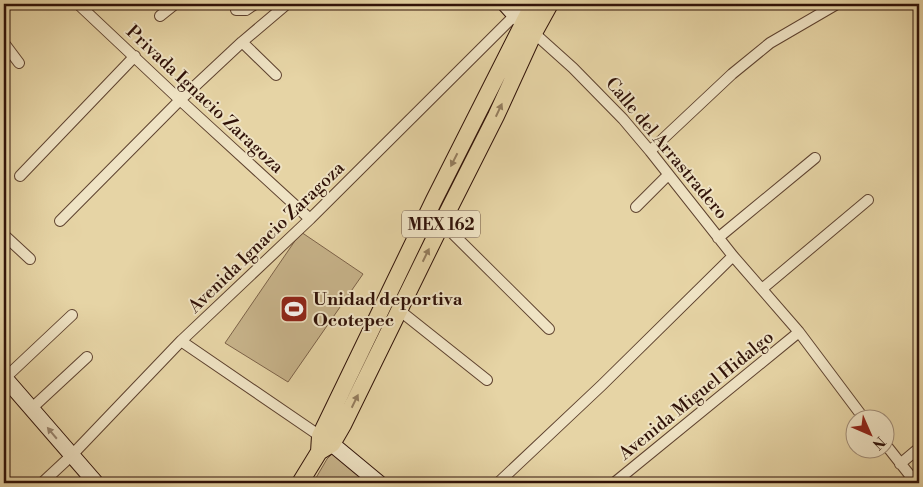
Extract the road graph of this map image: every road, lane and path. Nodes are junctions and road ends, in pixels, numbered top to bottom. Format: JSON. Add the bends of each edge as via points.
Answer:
{"nodes":[{"id":1,"x":78,"y":4,"type":"edge"},
{"id":2,"x":175,"y":4,"type":"edge"},
{"id":3,"x":256,"y":4,"type":"edge"},
{"id":4,"x":287,"y":4,"type":"edge"},
{"id":5,"x":505,"y":4,"type":"edge"},
{"id":6,"x":533,"y":4,"type":"edge"},
{"id":7,"x":550,"y":4,"type":"edge"},
{"id":8,"x":837,"y":4,"type":"edge"},
{"id":9,"x":236,"y":10,"type":"dead end"},
{"id":10,"x":160,"y":16,"type":"dead end"},
{"id":11,"x":524,"y":24,"type":"junction"},
{"id":12,"x":242,"y":42,"type":"junction"},
{"id":13,"x":4,"y":43,"type":"edge"},
{"id":14,"x":134,"y":56,"type":"junction"},
{"id":15,"x":19,"y":63,"type":"dead end"},
{"id":16,"x":276,"y":75,"type":"dead end"},
{"id":17,"x":180,"y":100,"type":"junction"},
{"id":18,"x":650,"y":151,"type":"junction"},
{"id":19,"x":815,"y":158,"type":"dead end"},
{"id":20,"x":668,"y":175,"type":"junction"},
{"id":21,"x":20,"y":176,"type":"dead end"},
{"id":22,"x":868,"y":200,"type":"dead end"},
{"id":23,"x":636,"y":207,"type":"dead end"},
{"id":24,"x":310,"y":218,"type":"junction"},
{"id":25,"x":60,"y":221,"type":"dead end"},
{"id":26,"x":442,"y":222,"type":"junction"},
{"id":27,"x":4,"y":235,"type":"edge"},
{"id":28,"x":718,"y":238,"type":"junction"},
{"id":29,"x":733,"y":256,"type":"junction"},
{"id":30,"x":30,"y":259,"type":"dead end"},
{"id":31,"x":762,"y":289,"type":"junction"},
{"id":32,"x":399,"y":310,"type":"junction"},
{"id":33,"x":72,"y":315,"type":"dead end"},
{"id":34,"x":549,"y":329,"type":"dead end"},
{"id":35,"x":799,"y":332,"type":"junction"},
{"id":36,"x":181,"y":341,"type":"junction"},
{"id":37,"x":87,"y":356,"type":"dead end"},
{"id":38,"x":4,"y":377,"type":"edge"},
{"id":39,"x":488,"y":380,"type":"dead end"},
{"id":40,"x":32,"y":408,"type":"junction"},
{"id":41,"x":858,"y":410,"type":"edge"},
{"id":42,"x":324,"y":444,"type":"junction"},
{"id":43,"x":919,"y":448,"type":"edge"},
{"id":44,"x":71,"y":456,"type":"junction"},
{"id":45,"x":896,"y":459,"type":"edge"},
{"id":46,"x":900,"y":464,"type":"junction"},
{"id":47,"x":42,"y":483,"type":"edge"},
{"id":48,"x":96,"y":483,"type":"edge"},
{"id":49,"x":300,"y":483,"type":"edge"},
{"id":50,"x":379,"y":483,"type":"edge"},
{"id":51,"x":498,"y":483,"type":"edge"},
{"id":52,"x":614,"y":483,"type":"edge"},
{"id":53,"x":916,"y":483,"type":"edge"}],
"edges":[{"from":1,"to":14,"type":"street","name":"Privada Ignacio Zaragoza"},
{"from":2,"to":10,"type":"street"},
{"from":3,"to":9,"type":"street","via":[[246,10]]},
{"from":4,"to":12,"type":"street"},
{"from":5,"to":11,"type":"main road","name":"Calle del Arrastradero"},
{"from":6,"to":11,"type":"main road","number":"MEX 162"},
{"from":7,"to":11,"type":"main road","number":"MEX 162"},
{"from":8,"to":18,"type":"street","via":[[770,43]]},
{"from":11,"to":18,"type":"street","name":"Calle del Arrastradero","via":[[573,68]]},
{"from":11,"to":24,"type":"street","name":"Avenida Ignacio Zaragoza"},
{"from":26,"to":11,"type":"main road","number":"MEX 162","one_way":true,"via":[[496,116]]},
{"from":11,"to":42,"type":"main road","number":"MEX 162","one_way":true,"via":[[434,200]]},
{"from":12,"to":16,"type":"street"},
{"from":12,"to":17,"type":"street"},
{"from":13,"to":15,"type":"street"},
{"from":14,"to":17,"type":"street","name":"Privada Ignacio Zaragoza"},
{"from":14,"to":21,"type":"street"},
{"from":17,"to":24,"type":"street","name":"Privada Ignacio Zaragoza"},
{"from":17,"to":25,"type":"street"},
{"from":18,"to":20,"type":"street","name":"Calle del Arrastradero"},
{"from":19,"to":28,"type":"street"},
{"from":20,"to":23,"type":"street"},
{"from":20,"to":28,"type":"street","name":"Calle del Arrastradero"},
{"from":22,"to":31,"type":"street"},
{"from":24,"to":36,"type":"street","name":"Avenida Ignacio Zaragoza"},
{"from":32,"to":26,"type":"main road","number":"MEX 162","one_way":true},
{"from":26,"to":34,"type":"street"},
{"from":27,"to":30,"type":"street"},
{"from":28,"to":29,"type":"street","name":"Calle del Arrastradero"},
{"from":29,"to":31,"type":"street","name":"Calle del Arrastradero"},
{"from":29,"to":51,"type":"street"},
{"from":31,"to":35,"type":"street","name":"Calle del Arrastradero"},
{"from":32,"to":39,"type":"street"},
{"from":42,"to":32,"type":"main road","number":"MEX 162","one_way":true,"via":[[342,425]]},
{"from":33,"to":38,"type":"street"},
{"from":35,"to":41,"type":"street","name":"Calle del Arrastradero"},
{"from":35,"to":52,"type":"street","name":"Avenida Miguel Hidalgo"},
{"from":36,"to":42,"type":"street"},
{"from":36,"to":44,"type":"street","name":"Avenida Ignacio Zaragoza"},
{"from":37,"to":40,"type":"street"},
{"from":38,"to":40,"type":"main road"},
{"from":44,"to":40,"type":"main road","one_way":true},
{"from":42,"to":49,"type":"main road","number":"MEX 162"},
{"from":42,"to":50,"type":"main road"},
{"from":43,"to":46,"type":"street"},
{"from":44,"to":47,"type":"street","name":"Avenida Ignacio Zaragoza"},
{"from":44,"to":48,"type":"main road"},
{"from":45,"to":46,"type":"street"},
{"from":46,"to":53,"type":"street"}]}
